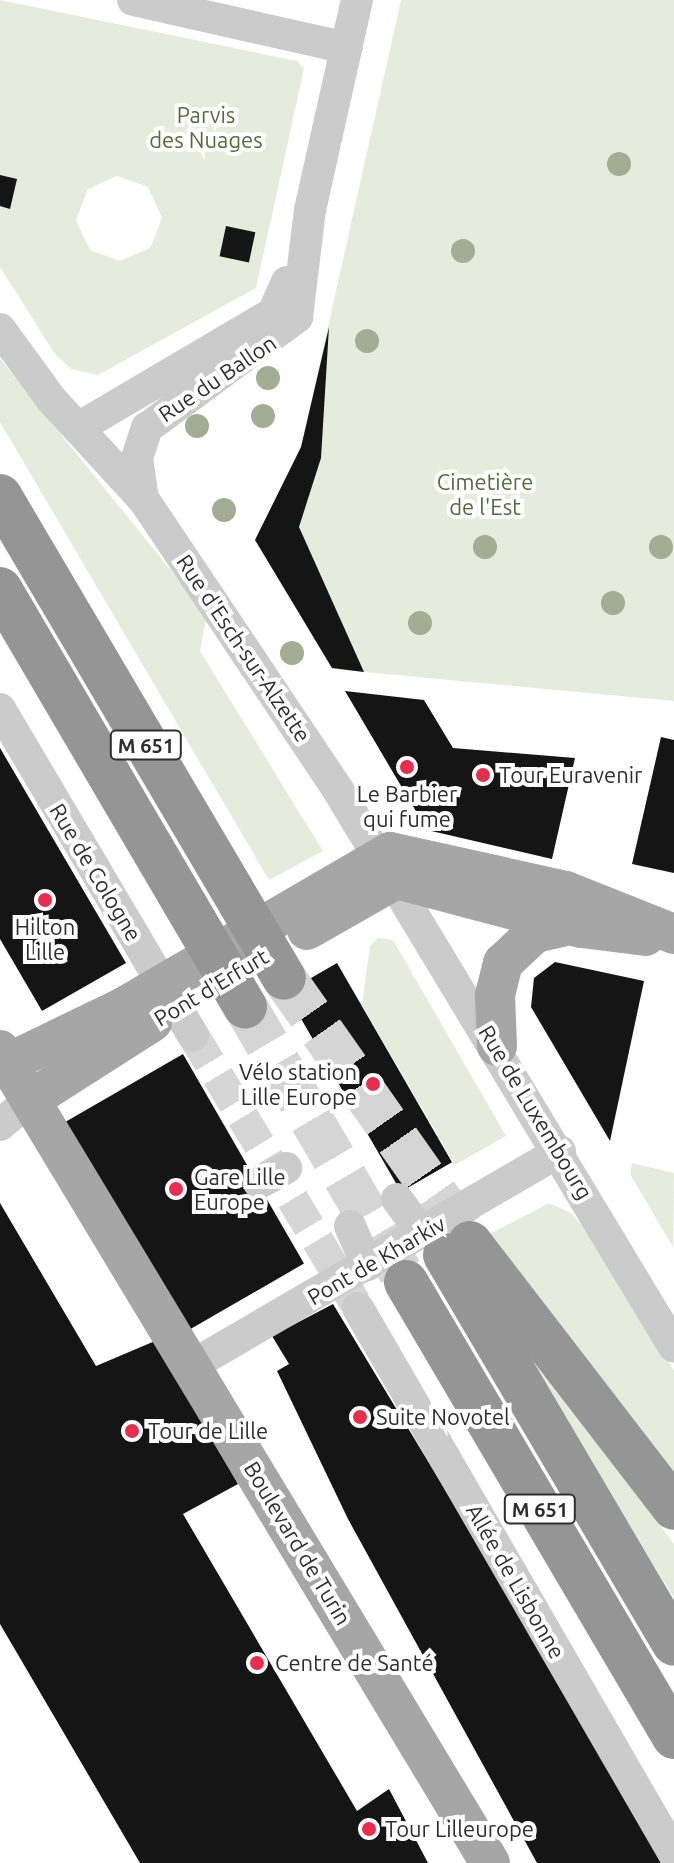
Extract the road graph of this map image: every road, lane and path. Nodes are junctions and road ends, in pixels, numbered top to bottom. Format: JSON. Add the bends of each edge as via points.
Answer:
{"nodes":[{"id":1,"x":133,"y":0,"type":"edge"},
{"id":2,"x":357,"y":0,"type":"edge"},
{"id":3,"x":347,"y":48,"type":"junction"},
{"id":4,"x":310,"y":210,"type":"junction"},
{"id":5,"x":0,"y":329,"type":"edge"},
{"id":6,"x":78,"y":428,"type":"junction"},
{"id":7,"x":3,"y":498,"type":"edge"},
{"id":8,"x":144,"y":500,"type":"junction"},
{"id":9,"x":0,"y":589,"type":"edge"},
{"id":10,"x":0,"y":640,"type":"edge"},
{"id":11,"x":0,"y":709,"type":"edge"},
{"id":12,"x":388,"y":867,"type":"junction"},
{"id":13,"x":183,"y":901,"type":"junction"},
{"id":14,"x":570,"y":925,"type":"junction"},
{"id":15,"x":674,"y":937,"type":"edge"},
{"id":16,"x":284,"y":978,"type":"tunnel mouth"},
{"id":17,"x":245,"y":1006,"type":"tunnel mouth"},
{"id":18,"x":144,"y":1011,"type":"junction"},
{"id":19,"x":193,"y":1035,"type":"tunnel mouth"},
{"id":20,"x":497,"y":1046,"type":"junction"},
{"id":21,"x":3,"y":1060,"type":"edge"},
{"id":22,"x":15,"y":1113,"type":"edge"},
{"id":23,"x":560,"y":1151,"type":"junction"},
{"id":24,"x":397,"y":1199,"type":"dead end"},
{"id":25,"x":350,"y":1226,"type":"dead end"},
{"id":26,"x":446,"y":1244,"type":"junction"},
{"id":27,"x":367,"y":1265,"type":"junction"},
{"id":28,"x":406,"y":1282,"type":"tunnel mouth"},
{"id":29,"x":359,"y":1323,"type":"tunnel mouth"},
{"id":30,"x":674,"y":1347,"type":"edge"},
{"id":31,"x":191,"y":1366,"type":"junction"},
{"id":32,"x":674,"y":1508,"type":"edge"},
{"id":33,"x":674,"y":1644,"type":"edge"},
{"id":34,"x":674,"y":1737,"type":"edge"},
{"id":35,"x":674,"y":1854,"type":"edge"},
{"id":36,"x":490,"y":1863,"type":"edge"}],
"edges":[{"from":1,"to":3,"type":"street"},
{"from":2,"to":3,"type":"street","name":"Rue du Ballon"},
{"from":3,"to":4,"type":"street","name":"Rue du Ballon"},
{"from":4,"to":6,"type":"street","name":"Rue du Ballon","via":[[273,313]]},
{"from":4,"to":8,"type":"street","name":"Rue du Ballon","via":[[297,317],[147,428],[137,458]]},
{"from":5,"to":6,"type":"street","name":"Rue d'Esch-sur-Alzette"},
{"from":6,"to":8,"type":"street","name":"Rue d'Esch-sur-Alzette"},
{"from":7,"to":16,"type":"highway","number":"M 651"},
{"from":8,"to":12,"type":"street","name":"Rue d'Esch-sur-Alzette"},
{"from":9,"to":13,"type":"highway","number":"M 651"},
{"from":10,"to":13,"type":"highway"},
{"from":11,"to":19,"type":"street","name":"Rue de Cologne","via":[[71,848]]},
{"from":12,"to":14,"type":"main road"},
{"from":12,"to":15,"type":"main road","via":[[414,854],[566,891]]},
{"from":12,"to":18,"type":"main road","name":"Pont d'Erfurt"},
{"from":12,"to":20,"type":"street","name":"Rue de Luxembourg"},
{"from":13,"to":17,"type":"highway","number":"M 651"},
{"from":14,"to":15,"type":"main road"},
{"from":14,"to":20,"type":"main road","via":[[542,930],[507,956],[495,995]]},
{"from":18,"to":21,"type":"main road","name":"Pont d'Erfurt"},
{"from":18,"to":22,"type":"main road","name":"Pont d'Erfurt"},
{"from":20,"to":23,"type":"street","name":"Rue de Luxembourg"},
{"from":21,"to":22,"type":"main road","name":"Boulevard de Turin"},
{"from":22,"to":31,"type":"main road","name":"Boulevard de Turin"},
{"from":23,"to":26,"type":"street","name":"Pont de Kharkiv","via":[[508,1183]]},
{"from":23,"to":30,"type":"street","name":"Rue de Luxembourg"},
{"from":24,"to":26,"type":"street"},
{"from":25,"to":27,"type":"street"},
{"from":26,"to":27,"type":"street","name":"Pont de Kharkiv"},
{"from":26,"to":32,"type":"highway"},
{"from":26,"to":33,"type":"highway","number":"M 651"},
{"from":27,"to":31,"type":"street","name":"Pont de Kharkiv"},
{"from":28,"to":34,"type":"highway","number":"M 651"},
{"from":29,"to":35,"type":"street","name":"Allée de Lisbonne"},
{"from":31,"to":36,"type":"main road","name":"Boulevard de Turin"}]}
